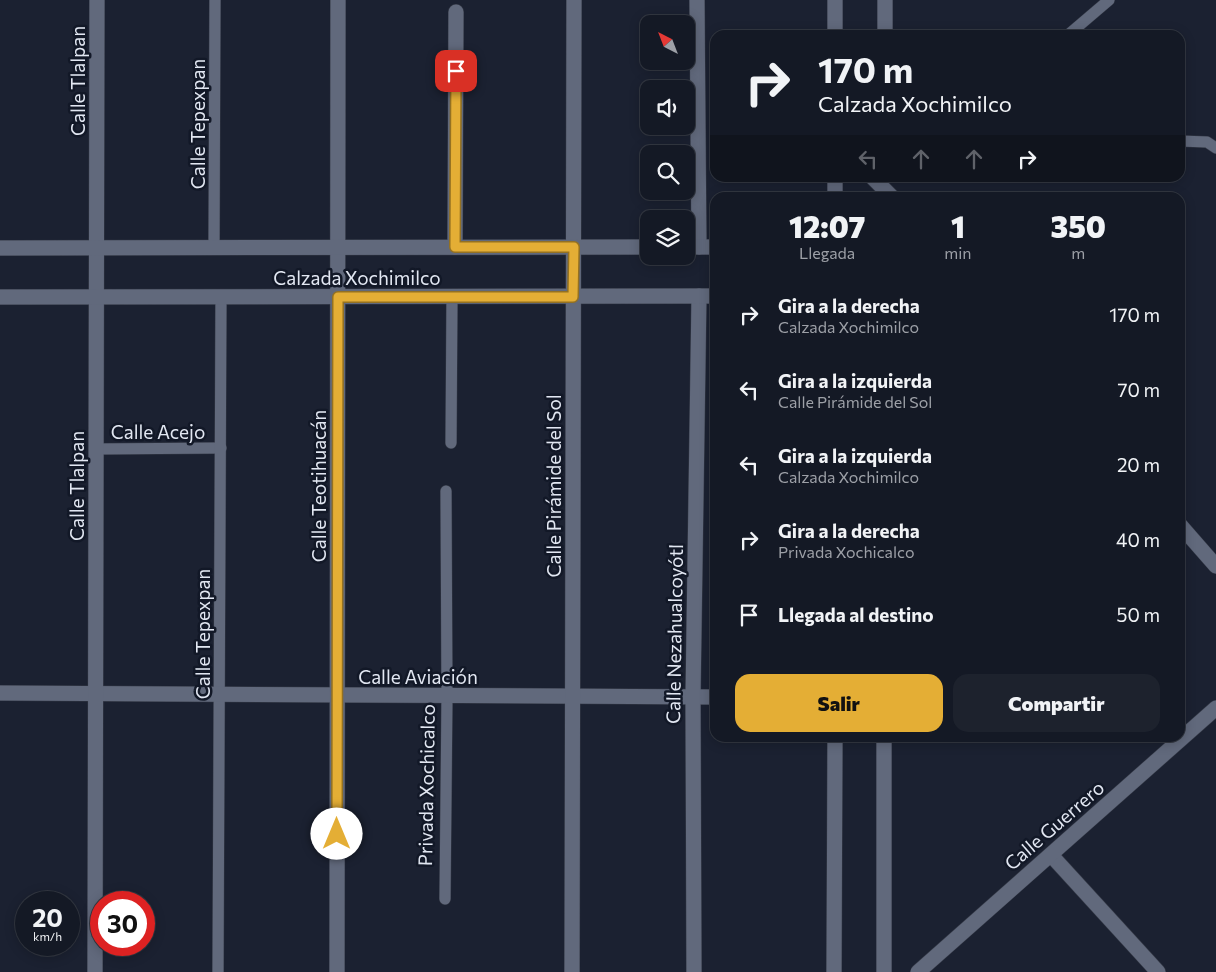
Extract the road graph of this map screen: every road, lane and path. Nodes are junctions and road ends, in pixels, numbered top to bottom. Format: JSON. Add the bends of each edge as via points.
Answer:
{"nodes":[{"id":1,"x":97,"y":0,"type":"edge"},
{"id":2,"x":215,"y":0,"type":"edge"},
{"id":3,"x":338,"y":0,"type":"edge"},
{"id":4,"x":574,"y":0,"type":"edge"},
{"id":5,"x":697,"y":0,"type":"edge"},
{"id":6,"x":835,"y":0,"type":"edge"},
{"id":7,"x":884,"y":0,"type":"edge"},
{"id":8,"x":1109,"y":0,"type":"edge"},
{"id":9,"x":456,"y":12,"type":"dead end"},
{"id":10,"x":835,"y":30,"type":"edge"},
{"id":11,"x":885,"y":30,"type":"edge"},
{"id":12,"x":1074,"y":30,"type":"edge"},
{"id":13,"x":1185,"y":141,"type":"edge"},
{"id":14,"x":1216,"y":148,"type":"edge"},
{"id":15,"x":694,"y":210,"type":"edge"},
{"id":16,"x":338,"y":247,"type":"junction"},
{"id":17,"x":455,"y":247,"type":"junction"},
{"id":18,"x":574,"y":247,"type":"junction"},
{"id":19,"x":640,"y":247,"type":"edge"},
{"id":20,"x":695,"y":247,"type":"edge"},
{"id":21,"x":710,"y":247,"type":"edge"},
{"id":22,"x":0,"y":248,"type":"edge"},
{"id":23,"x":96,"y":248,"type":"junction"},
{"id":24,"x":214,"y":248,"type":"junction"},
{"id":25,"x":699,"y":296,"type":"junction"},
{"id":26,"x":710,"y":296,"type":"edge"},
{"id":27,"x":0,"y":297,"type":"edge"},
{"id":28,"x":96,"y":297,"type":"junction"},
{"id":29,"x":222,"y":297,"type":"junction"},
{"id":30,"x":338,"y":297,"type":"junction"},
{"id":31,"x":452,"y":297,"type":"junction"},
{"id":32,"x":573,"y":297,"type":"junction"},
{"id":33,"x":450,"y":443,"type":"dead end"},
{"id":34,"x":221,"y":448,"type":"junction"},
{"id":35,"x":96,"y":449,"type":"junction"},
{"id":36,"x":446,"y":491,"type":"dead end"},
{"id":37,"x":1185,"y":531,"type":"edge"},
{"id":38,"x":1216,"y":566,"type":"edge"},
{"id":39,"x":0,"y":693,"type":"edge"},
{"id":40,"x":96,"y":694,"type":"junction"},
{"id":41,"x":219,"y":695,"type":"junction"},
{"id":42,"x":338,"y":695,"type":"junction"},
{"id":43,"x":447,"y":696,"type":"junction"},
{"id":44,"x":572,"y":696,"type":"junction"},
{"id":45,"x":693,"y":697,"type":"junction"},
{"id":46,"x":710,"y":697,"type":"edge"},
{"id":47,"x":1216,"y":708,"type":"edge"},
{"id":48,"x":1185,"y":735,"type":"edge"},
{"id":49,"x":834,"y":742,"type":"edge"},
{"id":50,"x":884,"y":742,"type":"edge"},
{"id":51,"x":1178,"y":742,"type":"edge"},
{"id":52,"x":1051,"y":854,"type":"junction"},
{"id":53,"x":445,"y":899,"type":"dead end"},
{"id":54,"x":95,"y":972,"type":"edge"},
{"id":55,"x":218,"y":972,"type":"edge"},
{"id":56,"x":337,"y":972,"type":"edge"},
{"id":57,"x":572,"y":972,"type":"edge"},
{"id":58,"x":694,"y":972,"type":"edge"},
{"id":59,"x":834,"y":972,"type":"edge"},
{"id":60,"x":884,"y":972,"type":"edge"},
{"id":61,"x":918,"y":972,"type":"edge"},
{"id":62,"x":1158,"y":972,"type":"edge"}],
"edges":[{"from":1,"to":23,"type":"street","name":"Calle Tlalpan"},
{"from":2,"to":24,"type":"lane","name":"Calle Tepexpan"},
{"from":3,"to":16,"type":"street","name":"Calle Teotihuacán"},
{"from":4,"to":18,"type":"street","name":"Calle Pirámide del Sol"},
{"from":5,"to":15,"type":"street"},
{"from":6,"to":10,"type":"street"},
{"from":7,"to":11,"type":"street"},
{"from":8,"to":12,"type":"lane"},
{"from":9,"to":17,"type":"street"},
{"from":13,"to":14,"type":"lane","via":[[1208,142]]},
{"from":16,"to":17,"type":"street","name":"Calzada Xochimilco"},
{"from":16,"to":24,"type":"street","name":"Calzada Xochimilco"},
{"from":16,"to":30,"type":"street","name":"Calle Teotihuacán"},
{"from":17,"to":18,"type":"street","name":"Calzada Xochimilco"},
{"from":18,"to":19,"type":"street","name":"Calzada Xochimilco"},
{"from":18,"to":32,"type":"street","name":"Calle Pirámide del Sol"},
{"from":20,"to":21,"type":"street"},
{"from":22,"to":23,"type":"street","name":"Calzada Xochimilco"},
{"from":23,"to":24,"type":"street","name":"Calzada Xochimilco"},
{"from":23,"to":28,"type":"street","name":"Calle Tlalpan"},
{"from":25,"to":26,"type":"street","name":"Calzada Xochimilco"},
{"from":25,"to":32,"type":"street","name":"Calzada Xochimilco"},
{"from":25,"to":45,"type":"street","name":"Calle Nezahualcoyótl"},
{"from":27,"to":28,"type":"street","name":"Calzada Xochimilco"},
{"from":28,"to":29,"type":"street","name":"Calzada Xochimilco"},
{"from":28,"to":35,"type":"street","name":"Calle Tlalpan"},
{"from":29,"to":30,"type":"street","name":"Calzada Xochimilco"},
{"from":29,"to":34,"type":"lane","name":"Calle Tepexpan"},
{"from":30,"to":31,"type":"street","name":"Calzada Xochimilco"},
{"from":30,"to":42,"type":"street","name":"Calle Teotihuacán"},
{"from":31,"to":32,"type":"street","name":"Calzada Xochimilco"},
{"from":31,"to":33,"type":"lane"},
{"from":32,"to":44,"type":"street","name":"Calle Pirámide del Sol"},
{"from":34,"to":35,"type":"lane","name":"Calle Acejo"},
{"from":34,"to":41,"type":"lane","name":"Calle Tepexpan"},
{"from":35,"to":40,"type":"street","name":"Calle Tlalpan"},
{"from":36,"to":43,"type":"lane","name":"Privada Xochicalco"},
{"from":37,"to":38,"type":"street"},
{"from":39,"to":40,"type":"street","name":"Calle Aviación"},
{"from":40,"to":41,"type":"street","name":"Calle Aviación"},
{"from":40,"to":54,"type":"street","name":"Calle Tlalpan"},
{"from":41,"to":42,"type":"street","name":"Calle Aviación"},
{"from":41,"to":55,"type":"lane","name":"Calle Tepexpan"},
{"from":42,"to":43,"type":"street","name":"Calle Aviación"},
{"from":42,"to":56,"type":"street","name":"Calle Teotihuacán"},
{"from":43,"to":44,"type":"street","name":"Calle Aviación"},
{"from":43,"to":53,"type":"lane","name":"Privada Xochicalco"},
{"from":44,"to":45,"type":"street","name":"Calle Aviación"},
{"from":44,"to":57,"type":"street","name":"Calle Pirámide del Sol"},
{"from":45,"to":46,"type":"street","name":"Calle Aviación"},
{"from":45,"to":58,"type":"street","name":"Calle Nezahualcoyótl"},
{"from":47,"to":48,"type":"street","name":"Calle Guerrero"},
{"from":49,"to":59,"type":"street"},
{"from":50,"to":60,"type":"street"},
{"from":51,"to":52,"type":"street","name":"Calle Guerrero"},
{"from":52,"to":61,"type":"street","name":"Calle Guerrero"},
{"from":52,"to":62,"type":"street"}]}
